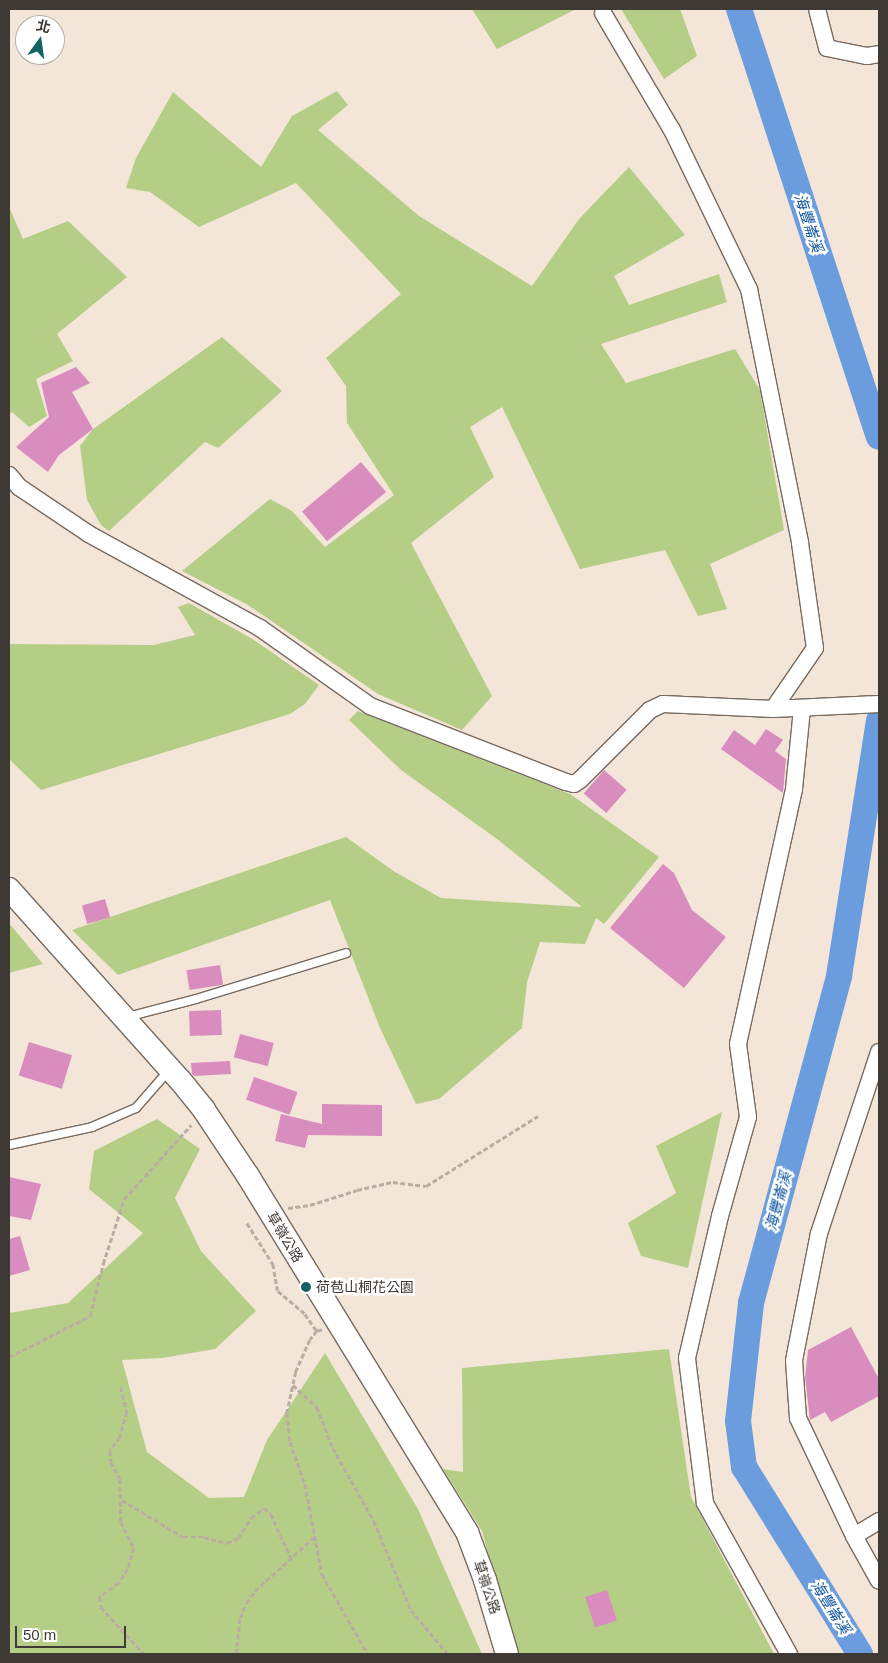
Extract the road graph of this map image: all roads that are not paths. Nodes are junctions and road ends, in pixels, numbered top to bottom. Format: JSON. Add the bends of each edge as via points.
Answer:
{"nodes":[{"id":1,"x":817,"y":9,"type":"edge"},
{"id":2,"x":603,"y":13,"type":"dead end"},
{"id":3,"x":879,"y":54,"type":"edge"},
{"id":4,"x":9,"y":475,"type":"edge"},
{"id":5,"x":879,"y":704,"type":"edge"},
{"id":6,"x":773,"y":709,"type":"junction"},
{"id":7,"x":802,"y":709,"type":"junction"},
{"id":8,"x":9,"y":889,"type":"edge"},
{"id":9,"x":346,"y":953,"type":"dead end"},
{"id":10,"x":125,"y":1017,"type":"junction"},
{"id":11,"x":879,"y":1052,"type":"edge"},
{"id":12,"x":170,"y":1068,"type":"junction"},
{"id":13,"x":9,"y":1145,"type":"edge"},
{"id":14,"x":879,"y":1521,"type":"edge"},
{"id":15,"x":854,"y":1536,"type":"junction"},
{"id":16,"x":879,"y":1581,"type":"edge"},
{"id":17,"x":508,"y":1654,"type":"edge"},
{"id":18,"x":789,"y":1654,"type":"edge"}],
"edges":[{"from":1,"to":3,"type":"street","via":[[827,48],[867,56]]},
{"from":2,"to":6,"type":"street","via":[[672,130],[749,289],[800,543],[815,648]]},
{"from":4,"to":6,"type":"street","via":[[19,487],[90,534],[260,628],[370,706],[566,782],[574,784],[580,780],[650,710],[663,704]]},
{"from":5,"to":7,"type":"street"},
{"from":6,"to":7,"type":"street"},
{"from":7,"to":18,"type":"street","via":[[794,789],[738,1044],[748,1117],[720,1216],[687,1358],[705,1503]]},
{"from":8,"to":10,"type":"main road","name":"草嶺公路"},
{"from":9,"to":10,"type":"lane"},
{"from":10,"to":12,"type":"main road","name":"草嶺公路"},
{"from":11,"to":15,"type":"street","via":[[818,1233],[794,1361],[798,1418]]},
{"from":12,"to":13,"type":"lane","via":[[136,1108],[92,1127]]},
{"from":12,"to":17,"type":"main road","name":"草嶺公路","via":[[204,1110],[269,1211],[327,1328],[467,1532],[486,1580]]},
{"from":14,"to":15,"type":"street"},
{"from":15,"to":16,"type":"street"}]}
